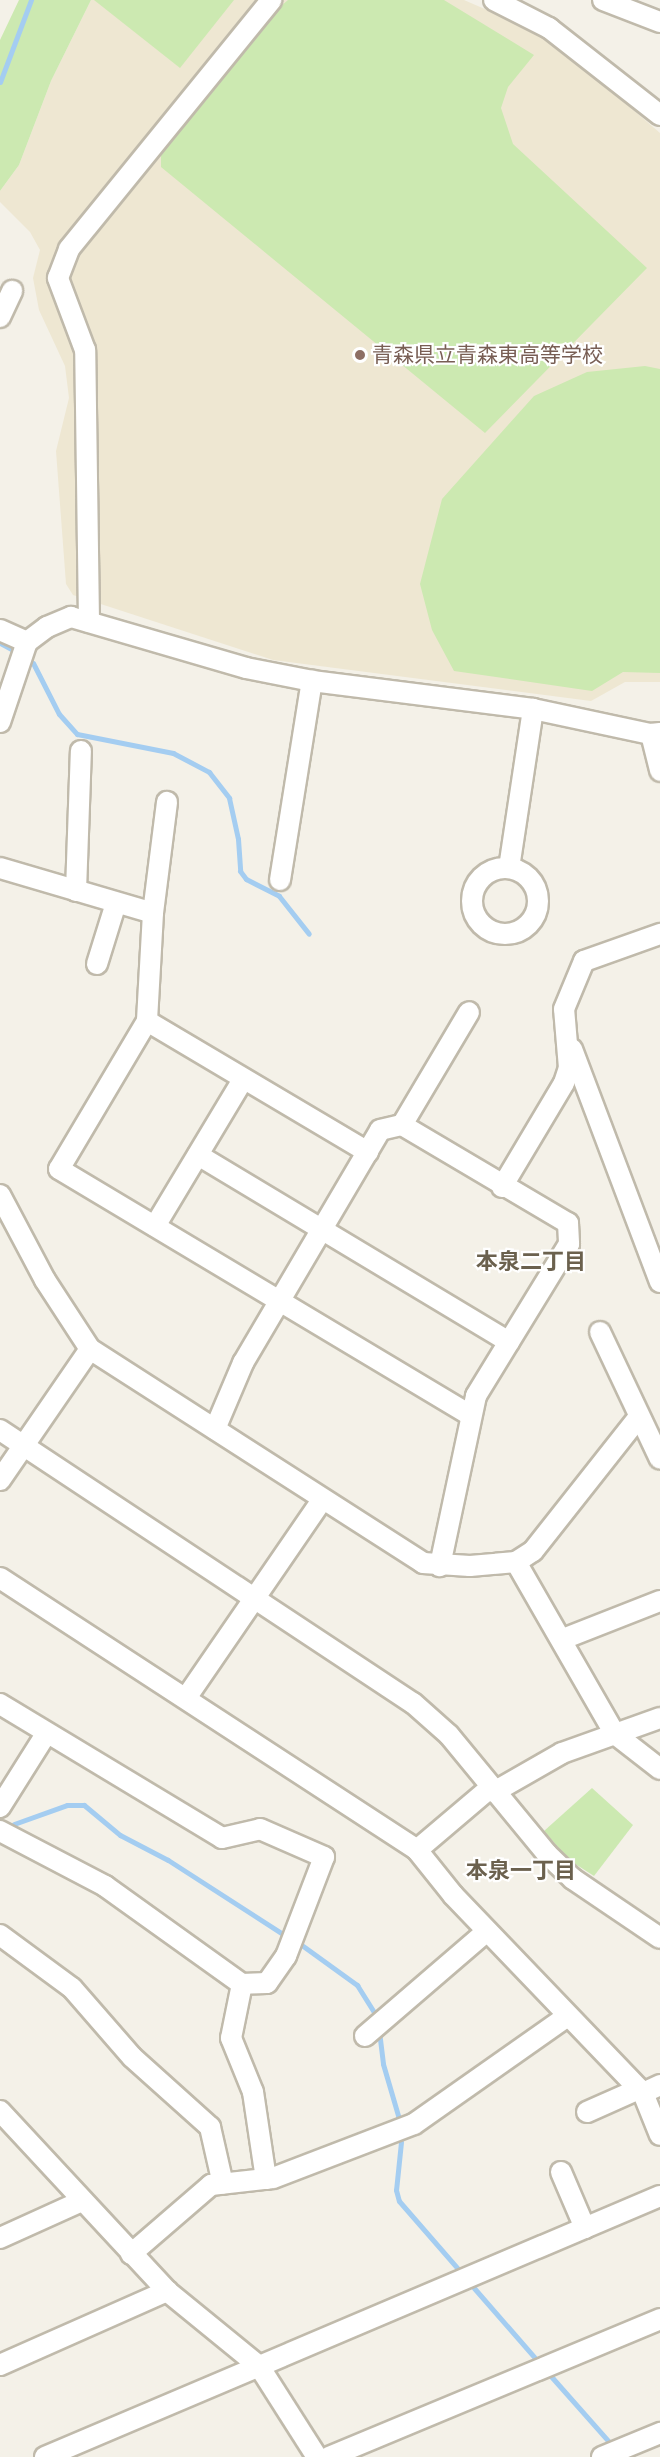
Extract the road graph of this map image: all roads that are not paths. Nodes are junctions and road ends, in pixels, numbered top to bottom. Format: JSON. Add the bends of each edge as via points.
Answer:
{"nodes":[{"id":1,"x":271,"y":0,"type":"edge"},
{"id":2,"x":494,"y":0,"type":"edge"},
{"id":3,"x":603,"y":0,"type":"edge"},
{"id":4,"x":660,"y":22,"type":"edge"},
{"id":5,"x":660,"y":115,"type":"edge"},
{"id":6,"x":12,"y":291,"type":"dead end"},
{"id":7,"x":0,"y":317,"type":"edge"},
{"id":8,"x":89,"y":622,"type":"junction"},
{"id":9,"x":0,"y":630,"type":"edge"},
{"id":10,"x":27,"y":642,"type":"junction"},
{"id":11,"x":312,"y":681,"type":"junction"},
{"id":12,"x":533,"y":709,"type":"junction"},
{"id":13,"x":0,"y":722,"type":"edge"},
{"id":14,"x":655,"y":734,"type":"edge"},
{"id":15,"x":81,"y":751,"type":"dead end"},
{"id":16,"x":660,"y":771,"type":"edge"},
{"id":17,"x":167,"y":802,"type":"dead end"},
{"id":18,"x":0,"y":868,"type":"edge"},
{"id":19,"x":509,"y":868,"type":"dead end"},
{"id":20,"x":280,"y":880,"type":"dead end"},
{"id":21,"x":76,"y":891,"type":"junction"},
{"id":22,"x":116,"y":903,"type":"junction"},
{"id":23,"x":153,"y":913,"type":"junction"},
{"id":24,"x":660,"y":934,"type":"edge"},
{"id":25,"x":97,"y":964,"type":"dead end"},
{"id":26,"x":469,"y":1012,"type":"dead end"},
{"id":27,"x":147,"y":1022,"type":"junction"},
{"id":28,"x":568,"y":1038,"type":"junction"},
{"id":29,"x":242,"y":1081,"type":"junction"},
{"id":30,"x":402,"y":1125,"type":"junction"},
{"id":31,"x":368,"y":1152,"type":"junction"},
{"id":32,"x":198,"y":1155,"type":"junction"},
{"id":33,"x":502,"y":1187,"type":"junction"},
{"id":34,"x":0,"y":1194,"type":"edge"},
{"id":35,"x":155,"y":1226,"type":"junction"},
{"id":36,"x":320,"y":1229,"type":"junction"},
{"id":37,"x":660,"y":1282,"type":"edge"},
{"id":38,"x":277,"y":1302,"type":"junction"},
{"id":39,"x":600,"y":1332,"type":"dead end"},
{"id":40,"x":509,"y":1342,"type":"junction"},
{"id":41,"x":90,"y":1349,"type":"junction"},
{"id":42,"x":470,"y":1415,"type":"junction"},
{"id":43,"x":639,"y":1417,"type":"junction"},
{"id":44,"x":215,"y":1429,"type":"junction"},
{"id":45,"x":0,"y":1430,"type":"edge"},
{"id":46,"x":24,"y":1445,"type":"junction"},
{"id":47,"x":660,"y":1459,"type":"edge"},
{"id":48,"x":0,"y":1480,"type":"edge"},
{"id":49,"x":322,"y":1500,"type":"junction"},
{"id":50,"x":516,"y":1562,"type":"junction"},
{"id":51,"x":440,"y":1566,"type":"junction"},
{"id":52,"x":0,"y":1578,"type":"edge"},
{"id":53,"x":253,"y":1597,"type":"junction"},
{"id":54,"x":660,"y":1602,"type":"edge"},
{"id":55,"x":562,"y":1639,"type":"junction"},
{"id":56,"x":186,"y":1698,"type":"junction"},
{"id":57,"x":0,"y":1704,"type":"edge"},
{"id":58,"x":660,"y":1718,"type":"edge"},
{"id":59,"x":46,"y":1734,"type":"junction"},
{"id":60,"x":615,"y":1734,"type":"junction"},
{"id":61,"x":660,"y":1769,"type":"edge"},
{"id":62,"x":492,"y":1790,"type":"junction"},
{"id":63,"x":0,"y":1807,"type":"edge"},
{"id":64,"x":0,"y":1831,"type":"edge"},
{"id":65,"x":417,"y":1850,"type":"junction"},
{"id":66,"x":487,"y":1931,"type":"junction"},
{"id":67,"x":0,"y":1935,"type":"edge"},
{"id":68,"x":660,"y":1938,"type":"edge"},
{"id":69,"x":242,"y":1984,"type":"junction"},
{"id":70,"x":566,"y":2017,"type":"junction"},
{"id":71,"x":365,"y":2036,"type":"dead end"},
{"id":72,"x":647,"y":2089,"type":"edge"},
{"id":73,"x":0,"y":2111,"type":"edge"},
{"id":74,"x":587,"y":2112,"type":"dead end"},
{"id":75,"x":660,"y":2135,"type":"edge"},
{"id":76,"x":561,"y":2172,"type":"dead end"},
{"id":77,"x":266,"y":2179,"type":"junction"},
{"id":78,"x":223,"y":2184,"type":"junction"},
{"id":79,"x":660,"y":2196,"type":"edge"},
{"id":80,"x":82,"y":2201,"type":"junction"},
{"id":81,"x":585,"y":2228,"type":"junction"},
{"id":82,"x":0,"y":2238,"type":"edge"},
{"id":83,"x":131,"y":2254,"type":"junction"},
{"id":84,"x":167,"y":2290,"type":"junction"},
{"id":85,"x":660,"y":2319,"type":"edge"},
{"id":86,"x":0,"y":2365,"type":"edge"},
{"id":87,"x":258,"y":2366,"type":"junction"},
{"id":88,"x":660,"y":2433,"type":"edge"},
{"id":89,"x":45,"y":2457,"type":"edge"},
{"id":90,"x":317,"y":2457,"type":"edge"},
{"id":91,"x":329,"y":2457,"type":"edge"},
{"id":92,"x":602,"y":2457,"type":"edge"}],
"edges":[{"from":1,"to":8,"type":"street","via":[[69,249],[58,278],[85,350]]},
{"from":2,"to":5,"type":"street","via":[[549,28]]},
{"from":3,"to":4,"type":"street"},
{"from":6,"to":7,"type":"street"},
{"from":8,"to":10,"type":"street","via":[[71,617],[47,627]]},
{"from":8,"to":11,"type":"street","via":[[246,668]]},
{"from":9,"to":10,"type":"street"},
{"from":10,"to":13,"type":"street"},
{"from":11,"to":12,"type":"street"},
{"from":11,"to":20,"type":"street"},
{"from":12,"to":14,"type":"street"},
{"from":12,"to":19,"type":"street"},
{"from":14,"to":16,"type":"street"},
{"from":15,"to":21,"type":"street"},
{"from":17,"to":23,"type":"street"},
{"from":18,"to":21,"type":"street"},
{"from":21,"to":22,"type":"street"},
{"from":22,"to":23,"type":"street"},
{"from":22,"to":25,"type":"street"},
{"from":23,"to":27,"type":"street"},
{"from":24,"to":28,"type":"street","via":[[584,961],[564,1009]]},
{"from":26,"to":30,"type":"street"},
{"from":27,"to":29,"type":"street"},
{"from":27,"to":35,"type":"street","via":[[59,1170]]},
{"from":28,"to":33,"type":"street","via":[[569,1068],[564,1083]]},
{"from":28,"to":37,"type":"street"},
{"from":29,"to":31,"type":"street"},
{"from":29,"to":32,"type":"street"},
{"from":30,"to":31,"type":"street","via":[[380,1130]]},
{"from":30,"to":33,"type":"street"},
{"from":31,"to":36,"type":"street"},
{"from":32,"to":35,"type":"street"},
{"from":32,"to":36,"type":"street"},
{"from":33,"to":40,"type":"street","via":[[568,1223],[569,1244]]},
{"from":34,"to":41,"type":"street","via":[[45,1280]]},
{"from":35,"to":38,"type":"street"},
{"from":36,"to":38,"type":"street"},
{"from":36,"to":40,"type":"street"},
{"from":38,"to":42,"type":"street"},
{"from":38,"to":44,"type":"street","via":[[243,1362]]},
{"from":39,"to":43,"type":"street"},
{"from":40,"to":42,"type":"street","via":[[476,1395]]},
{"from":41,"to":44,"type":"street"},
{"from":41,"to":46,"type":"street"},
{"from":42,"to":51,"type":"street"},
{"from":43,"to":47,"type":"street"},
{"from":43,"to":50,"type":"street","via":[[533,1551]]},
{"from":44,"to":49,"type":"street"},
{"from":45,"to":46,"type":"street"},
{"from":46,"to":48,"type":"street"},
{"from":46,"to":53,"type":"street"},
{"from":49,"to":51,"type":"street","via":[[423,1563]]},
{"from":49,"to":53,"type":"street"},
{"from":50,"to":51,"type":"street"},
{"from":50,"to":55,"type":"street"},
{"from":52,"to":56,"type":"street"},
{"from":53,"to":56,"type":"street"},
{"from":53,"to":62,"type":"street","via":[[413,1703],[449,1735]]},
{"from":54,"to":55,"type":"street"},
{"from":55,"to":60,"type":"street"},
{"from":56,"to":65,"type":"street"},
{"from":57,"to":59,"type":"street"},
{"from":58,"to":60,"type":"street"},
{"from":59,"to":63,"type":"street"},
{"from":59,"to":69,"type":"street","via":[[222,1838],[260,1829],[324,1857],[286,1956],[267,1983]]},
{"from":60,"to":61,"type":"street"},
{"from":60,"to":62,"type":"street","via":[[562,1753]]},
{"from":62,"to":65,"type":"street"},
{"from":62,"to":68,"type":"street","via":[[573,1879]]},
{"from":64,"to":69,"type":"street","via":[[105,1886]]},
{"from":65,"to":66,"type":"street"},
{"from":66,"to":70,"type":"street"},
{"from":66,"to":71,"type":"street"},
{"from":67,"to":78,"type":"street","via":[[72,1988],[132,2057],[210,2127]]},
{"from":69,"to":77,"type":"street","via":[[231,2038],[253,2092]]},
{"from":70,"to":72,"type":"street"},
{"from":70,"to":77,"type":"street","via":[[414,2124]]},
{"from":72,"to":74,"type":"street"},
{"from":72,"to":75,"type":"street"},
{"from":73,"to":80,"type":"street"},
{"from":76,"to":81,"type":"street"},
{"from":77,"to":78,"type":"street"},
{"from":78,"to":83,"type":"street","via":[[211,2185]]},
{"from":79,"to":81,"type":"street"},
{"from":80,"to":82,"type":"street"},
{"from":80,"to":83,"type":"street"},
{"from":81,"to":87,"type":"street"},
{"from":83,"to":84,"type":"street"},
{"from":84,"to":86,"type":"street"},
{"from":84,"to":87,"type":"street"},
{"from":85,"to":91,"type":"street"},
{"from":87,"to":89,"type":"street"},
{"from":87,"to":90,"type":"street"},
{"from":88,"to":92,"type":"street"}]}
